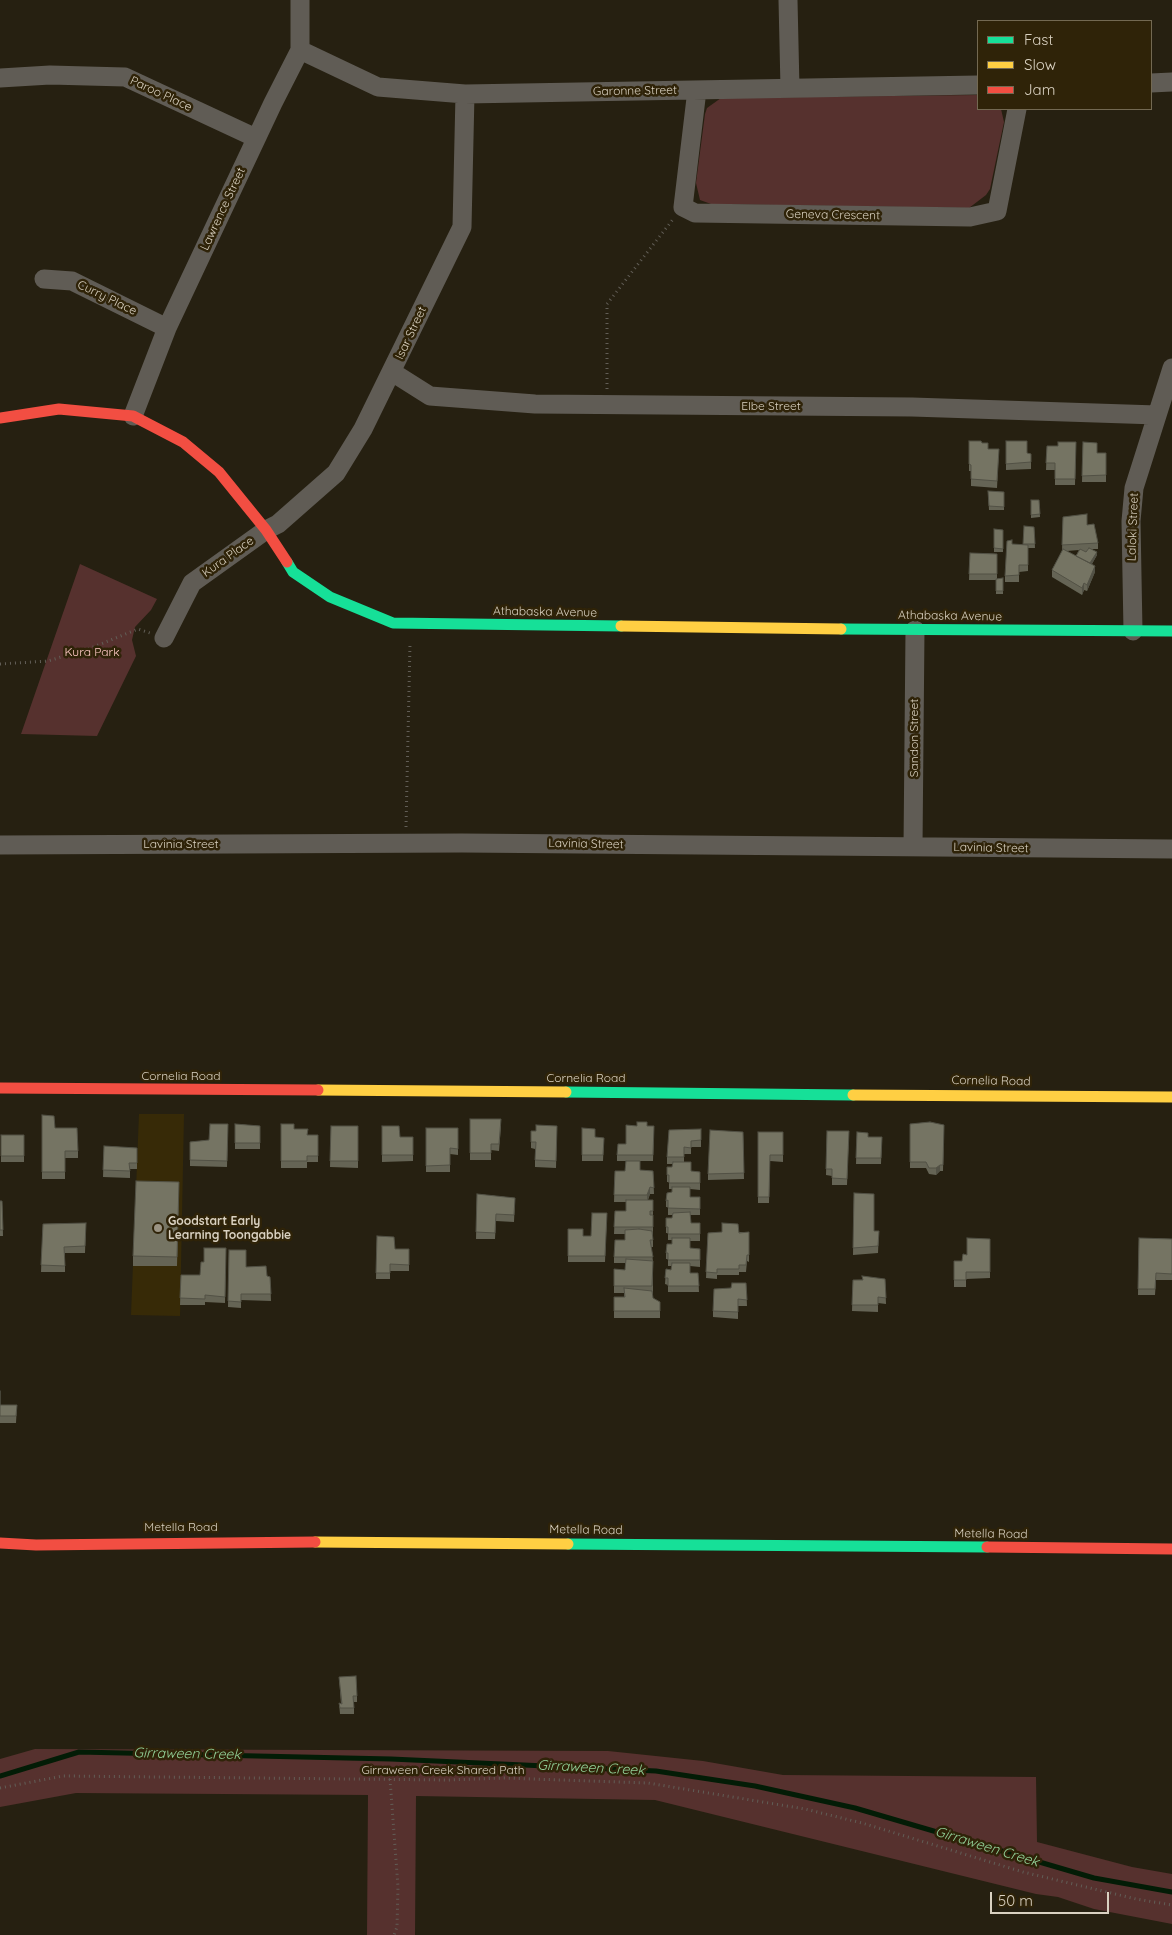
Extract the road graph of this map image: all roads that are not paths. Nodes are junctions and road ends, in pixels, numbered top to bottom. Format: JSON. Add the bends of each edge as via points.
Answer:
{"nodes":[{"id":1,"x":300,"y":0,"type":"edge"},
{"id":2,"x":788,"y":0,"type":"edge"},
{"id":3,"x":300,"y":50,"type":"junction"},
{"id":4,"x":0,"y":78,"type":"edge"},
{"id":5,"x":1172,"y":82,"type":"edge"},
{"id":6,"x":1152,"y":83,"type":"edge"},
{"id":7,"x":977,"y":85,"type":"edge"},
{"id":8,"x":790,"y":88,"type":"junction"},
{"id":9,"x":697,"y":90,"type":"junction"},
{"id":10,"x":465,"y":94,"type":"junction"},
{"id":11,"x":1017,"y":110,"type":"edge"},
{"id":12,"x":256,"y":138,"type":"junction"},
{"id":13,"x":44,"y":279,"type":"dead end"},
{"id":14,"x":167,"y":328,"type":"junction"},
{"id":15,"x":1172,"y":368,"type":"edge"},
{"id":16,"x":392,"y":372,"type":"junction"},
{"id":17,"x":1157,"y":414,"type":"junction"},
{"id":18,"x":133,"y":416,"type":"junction"},
{"id":19,"x":0,"y":418,"type":"edge"},
{"id":20,"x":266,"y":530,"type":"junction"},
{"id":21,"x":915,"y":630,"type":"junction"},
{"id":22,"x":1133,"y":631,"type":"junction"},
{"id":23,"x":1172,"y":631,"type":"edge"},
{"id":24,"x":164,"y":638,"type":"road end"},
{"id":25,"x":0,"y":845,"type":"edge"},
{"id":26,"x":913,"y":847,"type":"junction"},
{"id":27,"x":1172,"y":849,"type":"edge"},
{"id":28,"x":0,"y":1088,"type":"edge"},
{"id":29,"x":1172,"y":1097,"type":"edge"},
{"id":30,"x":0,"y":1543,"type":"edge"},
{"id":31,"x":1172,"y":1550,"type":"edge"}],
"edges":[{"from":1,"to":3,"type":"street","name":"Lawrence Street"},
{"from":2,"to":8,"type":"street"},
{"from":3,"to":10,"type":"street","name":"Garonne Street","via":[[378,86]]},
{"from":3,"to":12,"type":"street","name":"Lawrence Street"},
{"from":4,"to":12,"type":"street","name":"Paroo Place","via":[[50,75],[125,77]]},
{"from":5,"to":6,"type":"street"},
{"from":7,"to":8,"type":"street","name":"Garonne Street"},
{"from":8,"to":9,"type":"street","name":"Garonne Street"},
{"from":9,"to":10,"type":"street","name":"Garonne Street"},
{"from":9,"to":11,"type":"street","name":"Geneva Crescent","via":[[683,207],[695,213],[970,217],[997,211]]},
{"from":10,"to":16,"type":"street","name":"Isar Street","via":[[462,227]]},
{"from":12,"to":14,"type":"street","name":"Lawrence Street"},
{"from":13,"to":14,"type":"street","name":"Curry Place","via":[[72,281]]},
{"from":14,"to":18,"type":"street","name":"Lawrence Street"},
{"from":15,"to":17,"type":"street","name":"Laloki Street"},
{"from":16,"to":17,"type":"street","name":"Elbe Street","via":[[430,396],[535,404],[912,407]]},
{"from":16,"to":20,"type":"street","name":"Isar Street","via":[[336,473],[278,524]]},
{"from":17,"to":22,"type":"street","name":"Laloki Street","via":[[1138,471],[1132,505]]},
{"from":18,"to":19,"type":"street","name":"Athabaska Avenue","via":[[59,409]]},
{"from":18,"to":20,"type":"street","name":"Athabaska Avenue","via":[[183,442],[219,472]]},
{"from":20,"to":21,"type":"street","name":"Athabaska Avenue","via":[[292,572],[330,597],[393,623]]},
{"from":20,"to":24,"type":"street","name":"Kura Place","via":[[192,582]]},
{"from":21,"to":22,"type":"street","name":"Athabaska Avenue"},
{"from":21,"to":26,"type":"street","name":"Sandon Street"},
{"from":22,"to":23,"type":"street","name":"Athabaska Avenue"},
{"from":25,"to":26,"type":"street","name":"Lavinia Street","via":[[406,843]]},
{"from":26,"to":27,"type":"street","name":"Lavinia Street"},
{"from":28,"to":29,"type":"street","name":"Cornelia Road"},
{"from":30,"to":31,"type":"street","name":"Metella Road","via":[[244,1541]]}]}
